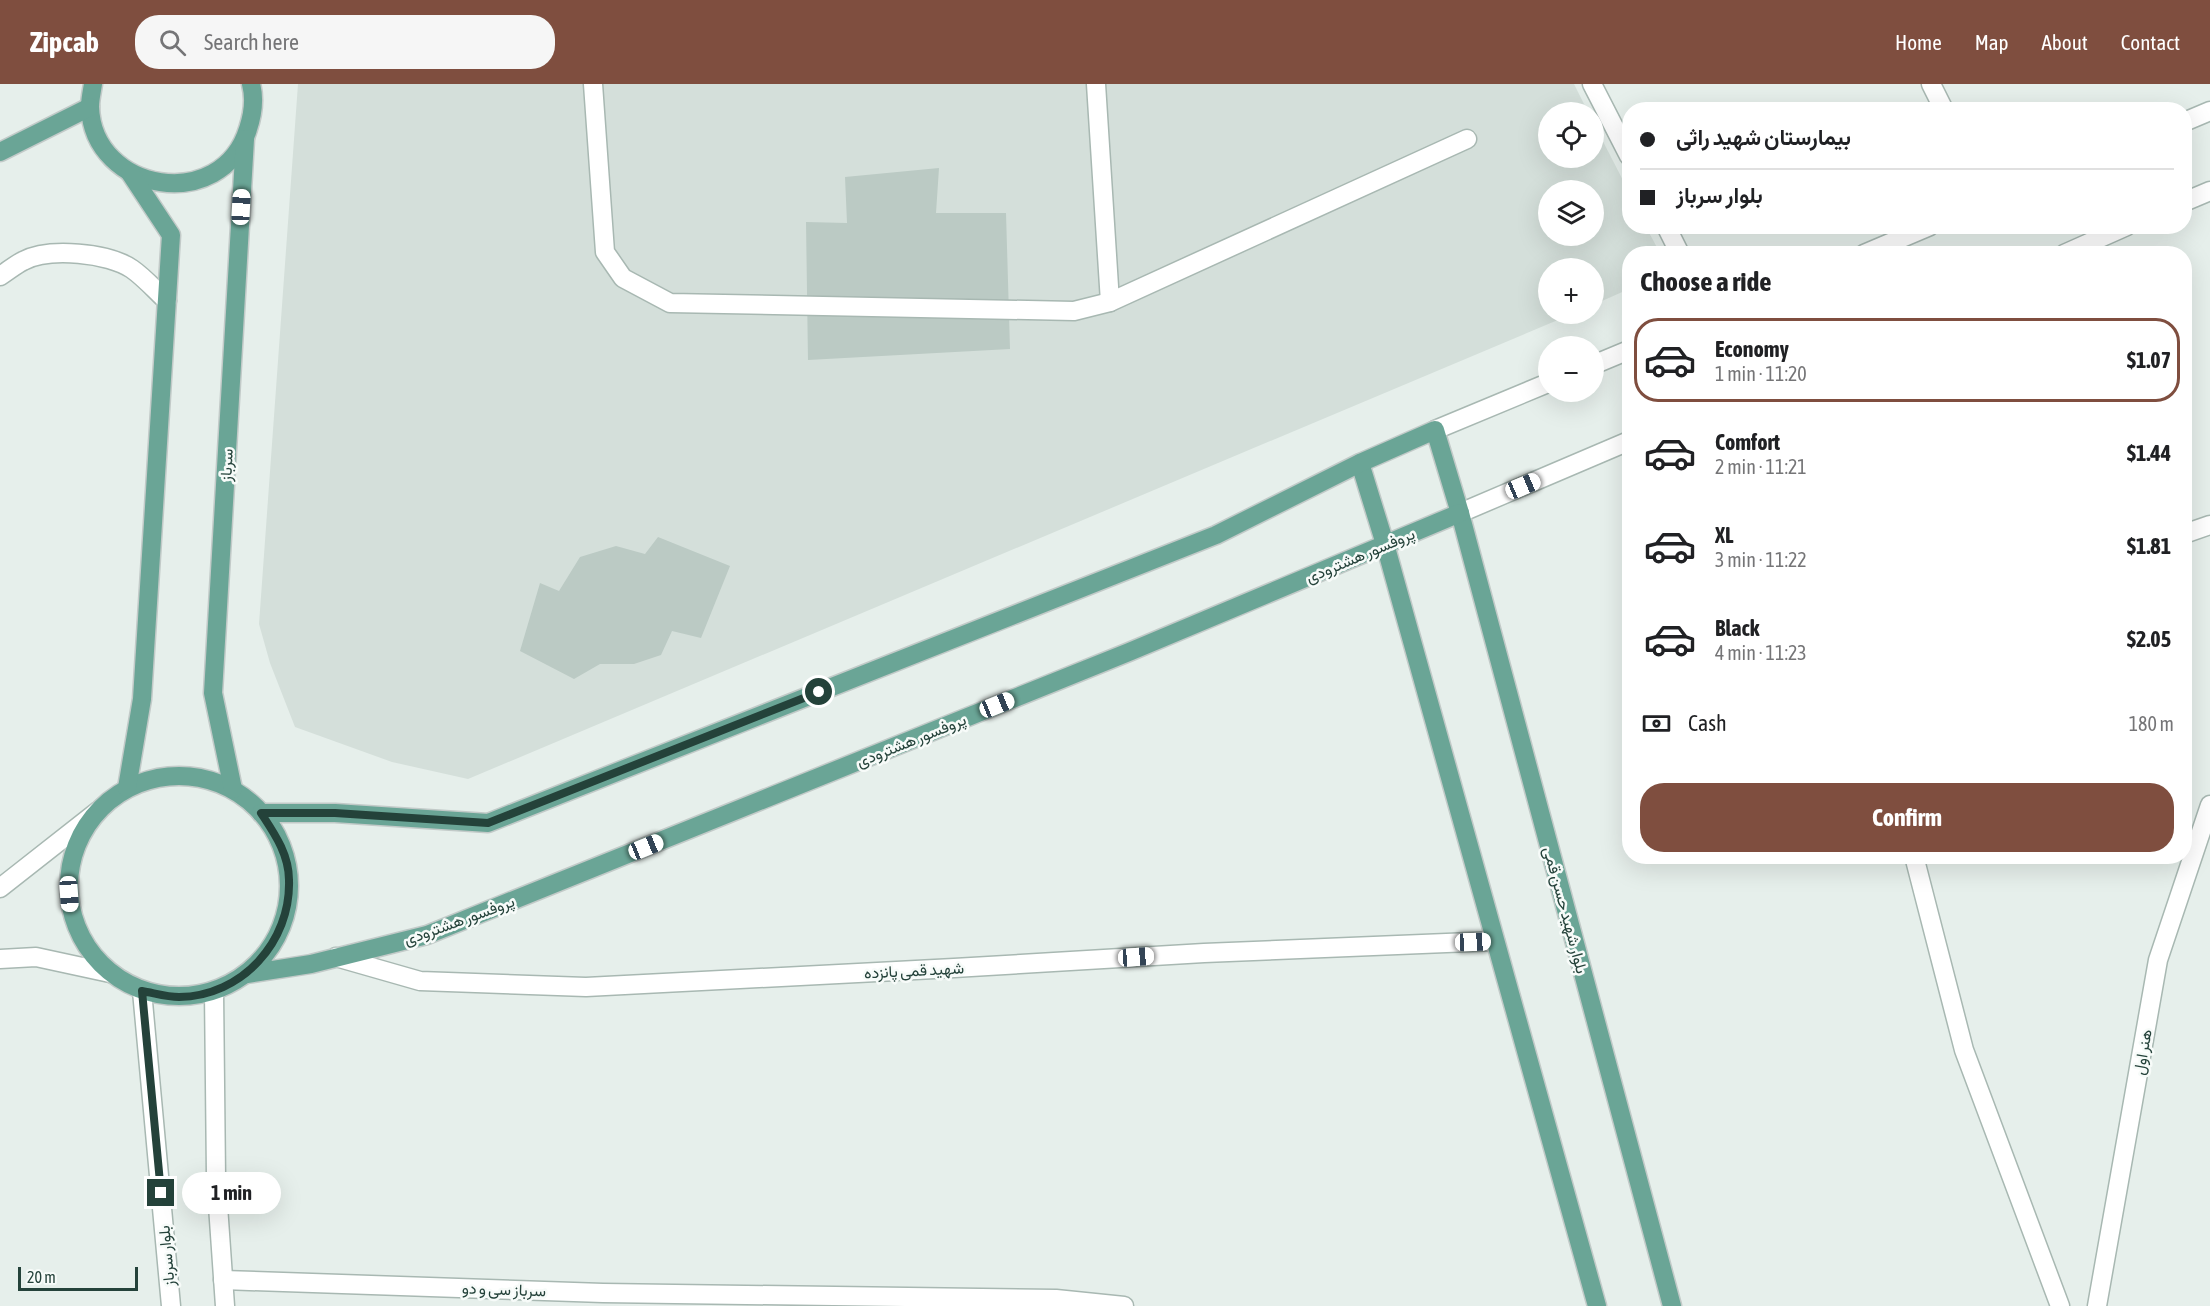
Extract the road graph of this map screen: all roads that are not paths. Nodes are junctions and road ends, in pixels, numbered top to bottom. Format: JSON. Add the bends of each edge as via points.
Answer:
{"nodes":[{"id":1,"x":93,"y":84,"type":"edge"},
{"id":2,"x":251,"y":84,"type":"edge"},
{"id":3,"x":592,"y":84,"type":"edge"},
{"id":4,"x":1096,"y":84,"type":"edge"},
{"id":5,"x":1592,"y":84,"type":"edge"},
{"id":6,"x":1931,"y":84,"type":"edge"},
{"id":7,"x":1940,"y":102,"type":"edge"},
{"id":8,"x":90,"y":107,"type":"junction"},
{"id":9,"x":2210,"y":111,"type":"edge"},
{"id":10,"x":2192,"y":119,"type":"edge"},
{"id":11,"x":245,"y":139,"type":"junction"},
{"id":12,"x":1467,"y":139,"type":"dead end"},
{"id":13,"x":1622,"y":142,"type":"edge"},
{"id":14,"x":0,"y":152,"type":"edge"},
{"id":15,"x":130,"y":173,"type":"junction"},
{"id":16,"x":2210,"y":191,"type":"edge"},
{"id":17,"x":2192,"y":199,"type":"edge"},
{"id":18,"x":1911,"y":234,"type":"edge"},
{"id":19,"x":2109,"y":234,"type":"edge"},
{"id":20,"x":1883,"y":246,"type":"edge"},
{"id":21,"x":2082,"y":246,"type":"edge"},
{"id":22,"x":0,"y":276,"type":"edge"},
{"id":23,"x":167,"y":301,"type":"junction"},
{"id":24,"x":1110,"y":302,"type":"junction"},
{"id":25,"x":1622,"y":353,"type":"edge"},
{"id":26,"x":1604,"y":360,"type":"edge"},
{"id":27,"x":1538,"y":387,"type":"edge"},
{"id":28,"x":1435,"y":430,"type":"junction"},
{"id":29,"x":1622,"y":444,"type":"edge"},
{"id":30,"x":1360,"y":463,"type":"junction"},
{"id":31,"x":1460,"y":513,"type":"junction"},
{"id":32,"x":2210,"y":525,"type":"edge"},
{"id":33,"x":2192,"y":531,"type":"edge"},
{"id":34,"x":1385,"y":544,"type":"junction"},
{"id":35,"x":127,"y":788,"type":"junction"},
{"id":36,"x":233,"y":789,"type":"junction"},
{"id":37,"x":2210,"y":805,"type":"edge"},
{"id":38,"x":98,"y":811,"type":"junction"},
{"id":39,"x":261,"y":813,"type":"junction"},
{"id":40,"x":2192,"y":859,"type":"edge"},
{"id":41,"x":1916,"y":864,"type":"edge"},
{"id":42,"x":2190,"y":864,"type":"edge"},
{"id":43,"x":0,"y":888,"type":"edge"},
{"id":44,"x":1496,"y":941,"type":"junction"},
{"id":45,"x":336,"y":957,"type":"junction"},
{"id":46,"x":0,"y":958,"type":"edge"},
{"id":47,"x":110,"y":973,"type":"junction"},
{"id":48,"x":247,"y":974,"type":"junction"},
{"id":49,"x":142,"y":991,"type":"junction"},
{"id":50,"x":214,"y":991,"type":"junction"},
{"id":51,"x":223,"y":1280,"type":"junction"},
{"id":52,"x":171,"y":1306,"type":"edge"},
{"id":53,"x":225,"y":1306,"type":"edge"},
{"id":54,"x":1124,"y":1306,"type":"edge"},
{"id":55,"x":1598,"y":1306,"type":"edge"},
{"id":56,"x":1672,"y":1306,"type":"edge"},
{"id":57,"x":2060,"y":1306,"type":"edge"},
{"id":58,"x":2097,"y":1306,"type":"edge"}],
"edges":[{"from":1,"to":8,"type":"main road"},
{"from":2,"to":11,"type":"main road","via":[[253,113]]},
{"from":3,"to":24,"type":"street","via":[[605,252],[623,278],[670,303],[1074,311]]},
{"from":4,"to":24,"type":"street"},
{"from":5,"to":13,"type":"street"},
{"from":6,"to":7,"type":"street"},
{"from":8,"to":14,"type":"main road"},
{"from":8,"to":15,"type":"main road","via":[[96,133],[105,148]]},
{"from":9,"to":10,"type":"street"},
{"from":11,"to":15,"type":"main road","via":[[230,161],[208,176],[182,183],[156,183]]},
{"from":11,"to":36,"type":"main road","name":"سرباز","via":[[213,693]]},
{"from":12,"to":24,"type":"street"},
{"from":15,"to":23,"type":"main road","via":[[171,235]]},
{"from":16,"to":17,"type":"street"},
{"from":18,"to":20,"type":"street"},
{"from":19,"to":21,"type":"street"},
{"from":22,"to":23,"type":"street","via":[[25,260],[57,252],[92,256],[132,269]]},
{"from":23,"to":35,"type":"main road","via":[[142,699]]},
{"from":25,"to":26,"type":"street"},
{"from":27,"to":28,"type":"street"},
{"from":28,"to":30,"type":"main road"},
{"from":28,"to":31,"type":"main road","name":"بلوار شهید حسن قمی"},
{"from":29,"to":31,"type":"street","name":"پروفسور هشترودی"},
{"from":30,"to":34,"type":"main road"},
{"from":30,"to":39,"type":"main road","via":[[1216,534],[488,823],[335,813]]},
{"from":31,"to":34,"type":"main road","name":"پروفسور هشترودی"},
{"from":31,"to":56,"type":"main road","name":"بلوار شهید حسن قمی"},
{"from":32,"to":33,"type":"street"},
{"from":34,"to":44,"type":"main road"},
{"from":34,"to":45,"type":"main road","name":"پروفسور هشترودی","via":[[1129,652],[426,935]]},
{"from":35,"to":36,"type":"main road","via":[[162,777],[198,778]]},
{"from":35,"to":38,"type":"main road"},
{"from":36,"to":39,"type":"main road"},
{"from":37,"to":40,"type":"street","name":"هنر اول"},
{"from":38,"to":43,"type":"street"},
{"from":38,"to":47,"type":"main road","via":[[77,841],[68,876],[71,913],[85,946]]},
{"from":39,"to":48,"type":"main road","via":[[281,843],[290,878],[286,914],[271,947]]},
{"from":41,"to":57,"type":"street","via":[[1964,1050]]},
{"from":42,"to":58,"type":"street","name":"هنر اول","via":[[2158,960]]},
{"from":44,"to":45,"type":"street","name":"شهید قمی پانزده","via":[[586,987],[420,981]]},
{"from":44,"to":55,"type":"main road"},
{"from":45,"to":48,"type":"main road","name":"پروفسور هشترودی"},
{"from":46,"to":47,"type":"street","via":[[36,957]]},
{"from":47,"to":49,"type":"main road"},
{"from":48,"to":50,"type":"main road"},
{"from":49,"to":50,"type":"main road","via":[[178,997]]},
{"from":49,"to":52,"type":"street","name":"بلوار سرباز"},
{"from":50,"to":51,"type":"street","via":[[216,1177]]},
{"from":51,"to":53,"type":"street"},
{"from":51,"to":54,"type":"street","name":"سرباز سی و دو","via":[[603,1293],[1056,1299]]}]}
